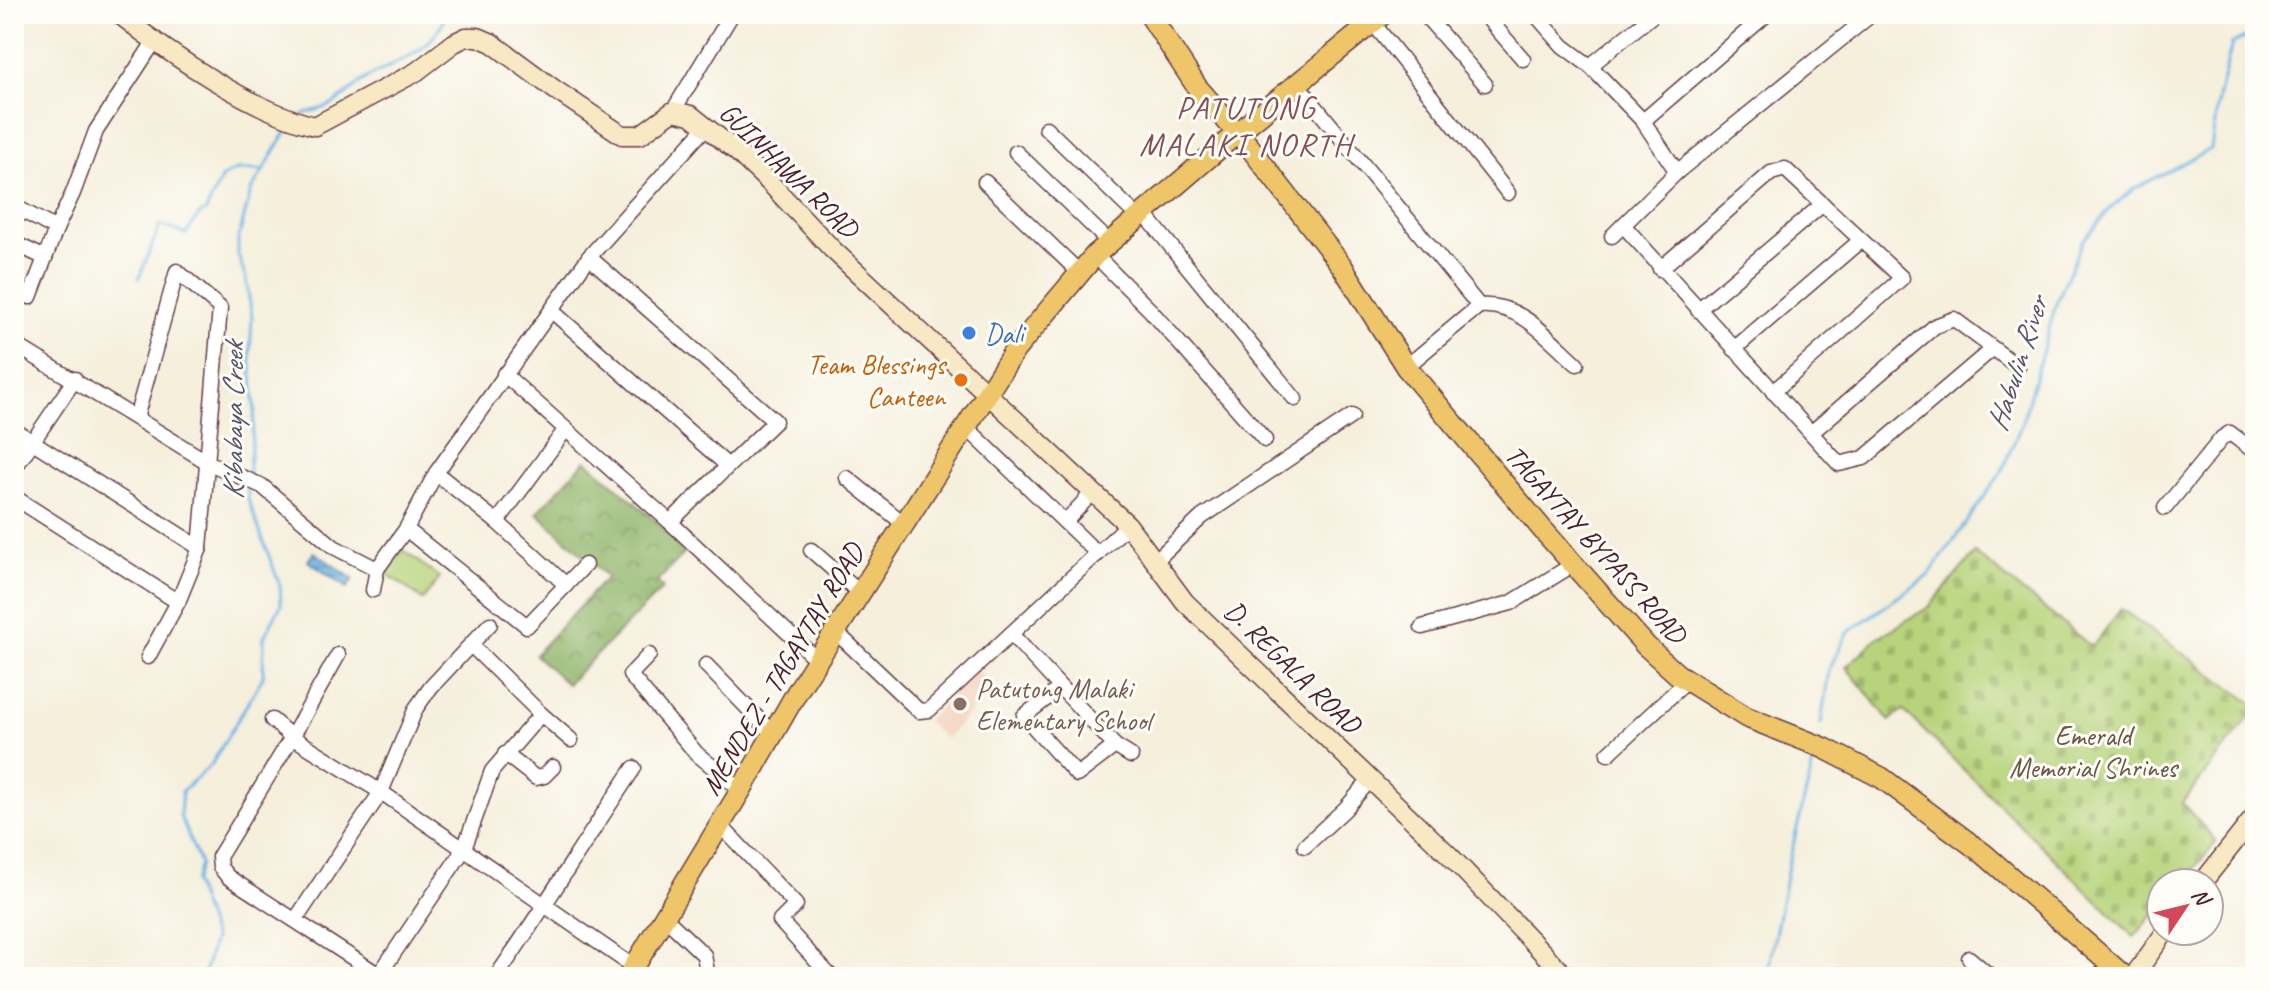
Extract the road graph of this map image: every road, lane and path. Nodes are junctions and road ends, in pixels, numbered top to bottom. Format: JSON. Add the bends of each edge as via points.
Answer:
{"nodes":[{"id":1,"x":18,"y":14,"type":"edge"},
{"id":2,"x":119,"y":14,"type":"edge"},
{"id":3,"x":732,"y":14,"type":"edge"},
{"id":4,"x":1149,"y":14,"type":"edge"},
{"id":5,"x":1424,"y":14,"type":"edge"},
{"id":6,"x":1484,"y":14,"type":"edge"},
{"id":7,"x":1535,"y":14,"type":"edge"},
{"id":8,"x":1654,"y":14,"type":"edge"},
{"id":9,"x":1767,"y":14,"type":"edge"},
{"id":10,"x":1872,"y":14,"type":"edge"},
{"id":11,"x":1378,"y":18,"type":"edge"},
{"id":12,"x":14,"y":20,"type":"edge"},
{"id":13,"x":154,"y":42,"type":"junction"},
{"id":14,"x":1523,"y":59,"type":"dead end"},
{"id":15,"x":1590,"y":66,"type":"junction"},
{"id":16,"x":1297,"y":84,"type":"junction"},
{"id":17,"x":1485,"y":84,"type":"dead end"},
{"id":18,"x":673,"y":111,"type":"junction"},
{"id":19,"x":1643,"y":121,"type":"junction"},
{"id":20,"x":706,"y":127,"type":"junction"},
{"id":21,"x":1046,"y":128,"type":"dead end"},
{"id":22,"x":1237,"y":133,"type":"junction"},
{"id":23,"x":1016,"y":152,"type":"dead end"},
{"id":24,"x":1677,"y":172,"type":"junction"},
{"id":25,"x":985,"y":182,"type":"dead end"},
{"id":26,"x":1508,"y":193,"type":"dead end"},
{"id":27,"x":1823,"y":204,"type":"junction"},
{"id":28,"x":14,"y":206,"type":"edge"},
{"id":29,"x":1140,"y":215,"type":"junction"},
{"id":30,"x":56,"y":229,"type":"junction"},
{"id":31,"x":1861,"y":240,"type":"junction"},
{"id":32,"x":14,"y":243,"type":"edge"},
{"id":33,"x":1102,"y":248,"type":"junction"},
{"id":34,"x":589,"y":257,"type":"junction"},
{"id":35,"x":45,"y":258,"type":"junction"},
{"id":36,"x":1660,"y":269,"type":"junction"},
{"id":37,"x":1079,"y":272,"type":"junction"},
{"id":38,"x":30,"y":297,"type":"dead end"},
{"id":39,"x":1479,"y":306,"type":"junction"},
{"id":40,"x":1698,"y":310,"type":"junction"},
{"id":41,"x":552,"y":311,"type":"junction"},
{"id":42,"x":14,"y":344,"type":"edge"},
{"id":43,"x":1734,"y":349,"type":"junction"},
{"id":44,"x":1991,"y":350,"type":"junction"},
{"id":45,"x":1577,"y":364,"type":"dead end"},
{"id":46,"x":1406,"y":367,"type":"junction"},
{"id":47,"x":2018,"y":367,"type":"dead end"},
{"id":48,"x":504,"y":374,"type":"junction"},
{"id":49,"x":75,"y":379,"type":"junction"},
{"id":50,"x":987,"y":392,"type":"junction"},
{"id":51,"x":1773,"y":392,"type":"junction"},
{"id":52,"x":1295,"y":399,"type":"dead end"},
{"id":53,"x":1352,"y":416,"type":"dead end"},
{"id":54,"x":136,"y":418,"type":"junction"},
{"id":55,"x":965,"y":426,"type":"junction"},
{"id":56,"x":566,"y":429,"type":"junction"},
{"id":57,"x":14,"y":430,"type":"edge"},
{"id":58,"x":1811,"y":433,"type":"junction"},
{"id":59,"x":1265,"y":440,"type":"dead end"},
{"id":60,"x":33,"y":442,"type":"junction"},
{"id":61,"x":2255,"y":452,"type":"edge"},
{"id":62,"x":209,"y":463,"type":"junction"},
{"id":63,"x":728,"y":466,"type":"junction"},
{"id":64,"x":14,"y":469,"type":"edge"},
{"id":65,"x":436,"y":473,"type":"junction"},
{"id":66,"x":847,"y":478,"type":"dead end"},
{"id":67,"x":1093,"y":492,"type":"junction"},
{"id":68,"x":14,"y":497,"type":"edge"},
{"id":69,"x":2165,"y":508,"type":"dead end"},
{"id":70,"x":497,"y":522,"type":"junction"},
{"id":71,"x":670,"y":522,"type":"junction"},
{"id":72,"x":1065,"y":522,"type":"junction"},
{"id":73,"x":903,"y":523,"type":"junction"},
{"id":74,"x":1128,"y":525,"type":"junction"},
{"id":75,"x":406,"y":529,"type":"junction"},
{"id":76,"x":200,"y":548,"type":"junction"},
{"id":77,"x":811,"y":550,"type":"dead end"},
{"id":78,"x":1098,"y":554,"type":"junction"},
{"id":79,"x":1155,"y":561,"type":"junction"},
{"id":80,"x":1574,"y":564,"type":"junction"},
{"id":81,"x":585,"y":565,"type":"dead end"},
{"id":82,"x":377,"y":569,"type":"junction"},
{"id":83,"x":566,"y":585,"type":"junction"},
{"id":84,"x":373,"y":590,"type":"dead end"},
{"id":85,"x":860,"y":593,"type":"junction"},
{"id":86,"x":178,"y":602,"type":"junction"},
{"id":87,"x":490,"y":624,"type":"dead end"},
{"id":88,"x":1422,"y":627,"type":"dead end"},
{"id":89,"x":835,"y":631,"type":"junction"},
{"id":90,"x":1012,"y":635,"type":"junction"},
{"id":91,"x":471,"y":645,"type":"junction"},
{"id":92,"x":338,"y":655,"type":"dead end"},
{"id":93,"x":649,"y":655,"type":"dead end"},
{"id":94,"x":148,"y":657,"type":"dead end"},
{"id":95,"x":817,"y":660,"type":"junction"},
{"id":96,"x":706,"y":665,"type":"dead end"},
{"id":97,"x":1687,"y":681,"type":"junction"},
{"id":98,"x":1059,"y":689,"type":"junction"},
{"id":99,"x":541,"y":714,"type":"junction"},
{"id":100,"x":272,"y":720,"type":"dead end"},
{"id":101,"x":773,"y":734,"type":"junction"},
{"id":102,"x":292,"y":737,"type":"junction"},
{"id":103,"x":571,"y":740,"type":"dead end"},
{"id":104,"x":1115,"y":746,"type":"junction"},
{"id":105,"x":505,"y":754,"type":"junction"},
{"id":106,"x":1608,"y":754,"type":"dead end"},
{"id":107,"x":1131,"y":756,"type":"dead end"},
{"id":108,"x":553,"y":767,"type":"dead end"},
{"id":109,"x":634,"y":768,"type":"dead end"},
{"id":110,"x":1370,"y":780,"type":"junction"},
{"id":111,"x":741,"y":790,"type":"junction"},
{"id":112,"x":381,"y":792,"type":"junction"},
{"id":113,"x":2255,"y":816,"type":"edge"},
{"id":114,"x":720,"y":825,"type":"junction"},
{"id":115,"x":1305,"y":846,"type":"dead end"},
{"id":116,"x":464,"y":849,"type":"junction"},
{"id":117,"x":2215,"y":867,"type":"edge"},
{"id":118,"x":545,"y":908,"type":"junction"},
{"id":119,"x":664,"y":917,"type":"junction"},
{"id":120,"x":296,"y":919,"type":"junction"},
{"id":121,"x":2155,"y":947,"type":"edge"},
{"id":122,"x":1969,"y":958,"type":"dead end"},
{"id":123,"x":631,"y":972,"type":"edge"},
{"id":124,"x":496,"y":977,"type":"edge"},
{"id":125,"x":708,"y":977,"type":"edge"},
{"id":126,"x":831,"y":977,"type":"edge"},
{"id":127,"x":1566,"y":977,"type":"edge"},
{"id":128,"x":1991,"y":977,"type":"edge"},
{"id":129,"x":2125,"y":977,"type":"edge"},
{"id":130,"x":2133,"y":977,"type":"edge"}],
"edges":[{"from":1,"to":12,"type":"street"},
{"from":2,"to":13,"type":"street","name":"GUINHAWA ROAD"},
{"from":3,"to":18,"type":"street"},
{"from":4,"to":22,"type":"main road","name":"TAGAYTAY BYPASS ROAD","via":[[1197,87]]},
{"from":5,"to":17,"type":"street"},
{"from":6,"to":14,"type":"street"},
{"from":7,"to":15,"type":"street","via":[[1563,46]]},
{"from":8,"to":15,"type":"street"},
{"from":9,"to":19,"type":"street"},
{"from":10,"to":24,"type":"street"},
{"from":11,"to":16,"type":"main road","name":"MENDEZ - TAGAYTAY ROAD"},
{"from":11,"to":26,"type":"street"},
{"from":13,"to":18,"type":"street","name":"GUINHAWA ROAD","via":[[234,91],[315,126],[416,72],[466,37],[492,43],[622,135],[640,135]]},
{"from":13,"to":30,"type":"street","via":[[96,131]]},
{"from":15,"to":19,"type":"street"},
{"from":16,"to":22,"type":"main road","name":"MENDEZ - TAGAYTAY ROAD"},
{"from":16,"to":39,"type":"street"},
{"from":18,"to":20,"type":"street","name":"GUINHAWA ROAD","via":[[691,115]]},
{"from":19,"to":24,"type":"street"},
{"from":20,"to":34,"type":"street"},
{"from":20,"to":50,"type":"street","name":"GUINHAWA ROAD"},
{"from":21,"to":29,"type":"street"},
{"from":22,"to":29,"type":"main road","name":"MENDEZ - TAGAYTAY ROAD"},
{"from":22,"to":46,"type":"main road","name":"TAGAYTAY BYPASS ROAD","via":[[1342,266]]},
{"from":23,"to":33,"type":"street"},
{"from":24,"to":36,"type":"street","via":[[1618,231]]},
{"from":25,"to":37,"type":"street"},
{"from":27,"to":31,"type":"street"},
{"from":27,"to":36,"type":"street","via":[[1785,169],[1771,173]]},
{"from":27,"to":40,"type":"street"},
{"from":28,"to":30,"type":"street"},
{"from":29,"to":33,"type":"main road","name":"MENDEZ - TAGAYTAY ROAD"},
{"from":29,"to":52,"type":"street"},
{"from":30,"to":35,"type":"street"},
{"from":31,"to":43,"type":"street"},
{"from":31,"to":51,"type":"street","via":[[1902,278]]},
{"from":32,"to":35,"type":"street"},
{"from":33,"to":37,"type":"main road","name":"MENDEZ - TAGAYTAY ROAD"},
{"from":33,"to":59,"type":"street"},
{"from":34,"to":41,"type":"street"},
{"from":34,"to":63,"type":"street","via":[[775,421]]},
{"from":35,"to":38,"type":"street"},
{"from":36,"to":40,"type":"street"},
{"from":37,"to":50,"type":"main road","name":"MENDEZ - TAGAYTAY ROAD"},
{"from":39,"to":45,"type":"street","via":[[1495,304],[1527,319]]},
{"from":39,"to":46,"type":"street"},
{"from":40,"to":43,"type":"street"},
{"from":41,"to":48,"type":"street"},
{"from":41,"to":63,"type":"street"},
{"from":42,"to":49,"type":"street"},
{"from":43,"to":51,"type":"street"},
{"from":44,"to":47,"type":"street"},
{"from":44,"to":58,"type":"street","via":[[1954,319],[1935,326]]},
{"from":44,"to":58,"type":"street","via":[[1864,458],[1839,464]]},
{"from":46,"to":80,"type":"main road","name":"TAGAYTAY BYPASS ROAD"},
{"from":48,"to":56,"type":"street"},
{"from":48,"to":65,"type":"street"},
{"from":49,"to":54,"type":"street"},
{"from":49,"to":60,"type":"street"},
{"from":50,"to":55,"type":"main road","name":"MENDEZ - TAGAYTAY ROAD"},
{"from":50,"to":67,"type":"street","name":"D. REGALA ROAD"},
{"from":51,"to":58,"type":"street"},
{"from":53,"to":79,"type":"street","via":[[1202,517]]},
{"from":54,"to":62,"type":"street"},
{"from":54,"to":62,"type":"street","via":[[177,271],[220,308]]},
{"from":55,"to":72,"type":"street"},
{"from":55,"to":73,"type":"main road","name":"MENDEZ - TAGAYTAY ROAD"},
{"from":56,"to":70,"type":"street"},
{"from":56,"to":71,"type":"street"},
{"from":57,"to":60,"type":"street"},
{"from":60,"to":64,"type":"street"},
{"from":60,"to":76,"type":"street"},
{"from":61,"to":69,"type":"street","via":[[2230,433]]},
{"from":62,"to":76,"type":"street"},
{"from":62,"to":82,"type":"street","via":[[262,486],[334,547]]},
{"from":63,"to":71,"type":"street"},
{"from":65,"to":70,"type":"street"},
{"from":65,"to":75,"type":"street"},
{"from":66,"to":73,"type":"street"},
{"from":67,"to":72,"type":"street"},
{"from":67,"to":74,"type":"street","name":"D. REGALA ROAD"},
{"from":68,"to":86,"type":"street"},
{"from":70,"to":83,"type":"street"},
{"from":71,"to":95,"type":"street"},
{"from":72,"to":78,"type":"street"},
{"from":73,"to":85,"type":"main road","name":"MENDEZ - TAGAYTAY ROAD"},
{"from":74,"to":78,"type":"street"},
{"from":74,"to":79,"type":"street","name":"D. REGALA ROAD"},
{"from":75,"to":82,"type":"street"},
{"from":75,"to":83,"type":"street","via":[[527,626]]},
{"from":76,"to":86,"type":"street"},
{"from":77,"to":85,"type":"street"},
{"from":78,"to":90,"type":"street"},
{"from":79,"to":110,"type":"street","name":"D. REGALA ROAD","via":[[1185,602]]},
{"from":80,"to":88,"type":"street","via":[[1511,603]]},
{"from":80,"to":97,"type":"main road","name":"TAGAYTAY BYPASS ROAD","via":[[1646,646]]},
{"from":81,"to":83,"type":"street"},
{"from":82,"to":84,"type":"street"},
{"from":85,"to":89,"type":"main road","name":"MENDEZ - TAGAYTAY ROAD"},
{"from":86,"to":94,"type":"street"},
{"from":87,"to":91,"type":"street"},
{"from":89,"to":90,"type":"street","via":[[919,711],[929,710]]},
{"from":89,"to":95,"type":"main road","name":"MENDEZ - TAGAYTAY ROAD"},
{"from":90,"to":98,"type":"street"},
{"from":91,"to":99,"type":"street"},
{"from":91,"to":112,"type":"street","via":[[416,708]]},
{"from":92,"to":102,"type":"street"},
{"from":93,"to":111,"type":"street","via":[[630,675],[697,754]]},
{"from":95,"to":101,"type":"main road","name":"MENDEZ - TAGAYTAY ROAD"},
{"from":96,"to":101,"type":"street"},
{"from":97,"to":106,"type":"street"},
{"from":97,"to":129,"type":"main road","name":"TAGAYTAY BYPASS ROAD","via":[[1746,717],[1882,778],[1984,854]]},
{"from":98,"to":104,"type":"street"},
{"from":98,"to":104,"type":"street","via":[[1024,716],[1077,775]]},
{"from":99,"to":103,"type":"street"},
{"from":99,"to":105,"type":"street"},
{"from":100,"to":102,"type":"street"},
{"from":101,"to":111,"type":"main road","name":"MENDEZ - TAGAYTAY ROAD"},
{"from":102,"to":112,"type":"street"},
{"from":102,"to":120,"type":"street","via":[[219,857],[228,877]]},
{"from":104,"to":107,"type":"street"},
{"from":105,"to":108,"type":"street","via":[[536,778]]},
{"from":105,"to":116,"type":"street","via":[[492,771]]},
{"from":109,"to":118,"type":"street"},
{"from":110,"to":115,"type":"street"},
{"from":110,"to":127,"type":"street","name":"D. REGALA ROAD"},
{"from":111,"to":114,"type":"main road","name":"MENDEZ - TAGAYTAY ROAD"},
{"from":112,"to":116,"type":"street"},
{"from":112,"to":120,"type":"street"},
{"from":113,"to":117,"type":"street"},
{"from":114,"to":119,"type":"main road","name":"MENDEZ - TAGAYTAY ROAD"},
{"from":114,"to":126,"type":"street","via":[[796,905],[780,921]]},
{"from":116,"to":118,"type":"street"},
{"from":116,"to":120,"type":"street","via":[[379,975]]},
{"from":118,"to":123,"type":"street"},
{"from":118,"to":124,"type":"street"},
{"from":119,"to":123,"type":"main road","name":"MENDEZ - TAGAYTAY ROAD"},
{"from":119,"to":125,"type":"street","via":[[704,955]]},
{"from":121,"to":130,"type":"street"},
{"from":122,"to":128,"type":"street"}]}
